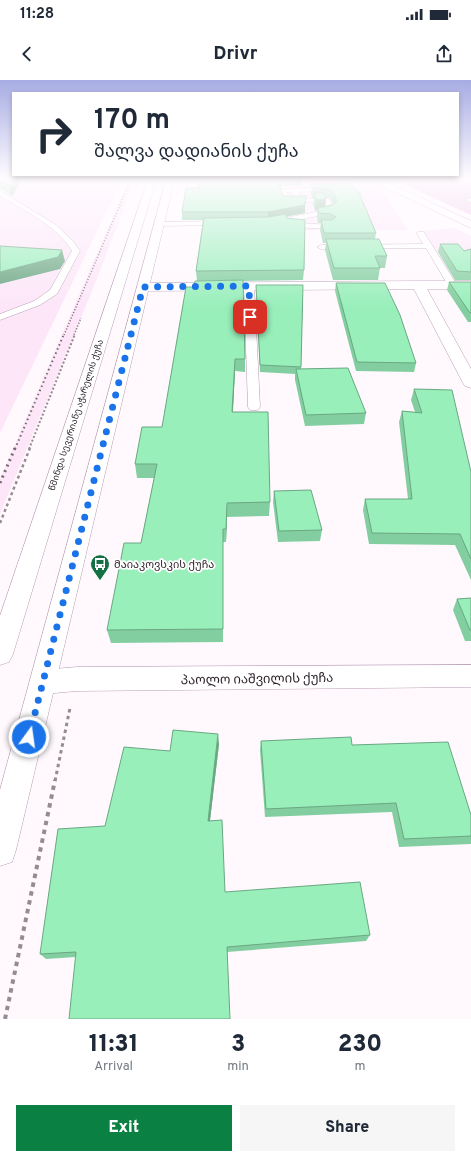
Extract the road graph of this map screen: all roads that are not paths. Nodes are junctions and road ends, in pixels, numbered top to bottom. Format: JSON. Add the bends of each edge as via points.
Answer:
{"nodes":[{"id":1,"x":44,"y":221,"type":"edge"},
{"id":2,"x":139,"y":221,"type":"edge"},
{"id":3,"x":160,"y":221,"type":"edge"},
{"id":4,"x":275,"y":221,"type":"edge"},
{"id":5,"x":283,"y":221,"type":"edge"},
{"id":6,"x":228,"y":223,"type":"edge"},
{"id":7,"x":259,"y":223,"type":"edge"},
{"id":8,"x":159,"y":224,"type":"junction"},
{"id":9,"x":330,"y":227,"type":"edge"},
{"id":10,"x":421,"y":234,"type":"dead end"},
{"id":11,"x":428,"y":246,"type":"junction"},
{"id":12,"x":321,"y":247,"type":"dead end"},
{"id":13,"x":418,"y":285,"type":"junction"},
{"id":14,"x":452,"y":285,"type":"junction"},
{"id":15,"x":471,"y":285,"type":"edge"},
{"id":16,"x":249,"y":286,"type":"junction"},
{"id":17,"x":143,"y":287,"type":"junction"},
{"id":18,"x":0,"y":317,"type":"edge"},
{"id":19,"x":471,"y":383,"type":"edge"},
{"id":20,"x":254,"y":408,"type":"dead end"},
{"id":21,"x":0,"y":654,"type":"edge"},
{"id":22,"x":471,"y":676,"type":"edge"},
{"id":23,"x":43,"y":682,"type":"junction"},
{"id":24,"x":0,"y":850,"type":"edge"}],
"edges":[{"from":1,"to":18,"type":"lane","via":[[63,233],[73,244],[76,252],[54,292],[37,303]]},
{"from":2,"to":21,"type":"main road","name":"წმინდა სევერიანე აჭარელის ქუჩა"},
{"from":3,"to":8,"type":"main road"},
{"from":4,"to":7,"type":"lane"},
{"from":5,"to":9,"type":"lane","via":[[293,225]]},
{"from":6,"to":8,"type":"lane"},
{"from":8,"to":17,"type":"main road"},
{"from":10,"to":11,"type":"lane"},
{"from":11,"to":12,"type":"lane"},
{"from":11,"to":14,"type":"lane"},
{"from":13,"to":14,"type":"main road"},
{"from":13,"to":16,"type":"main road"},
{"from":13,"to":19,"type":"main road"},
{"from":14,"to":15,"type":"main road"},
{"from":16,"to":17,"type":"main road"},
{"from":16,"to":20,"type":"lane"},
{"from":17,"to":23,"type":"main road"},
{"from":22,"to":23,"type":"main road","name":"პაოლო იაშვილის ქუჩა","via":[[77,679]]},
{"from":23,"to":24,"type":"main road"}]}
